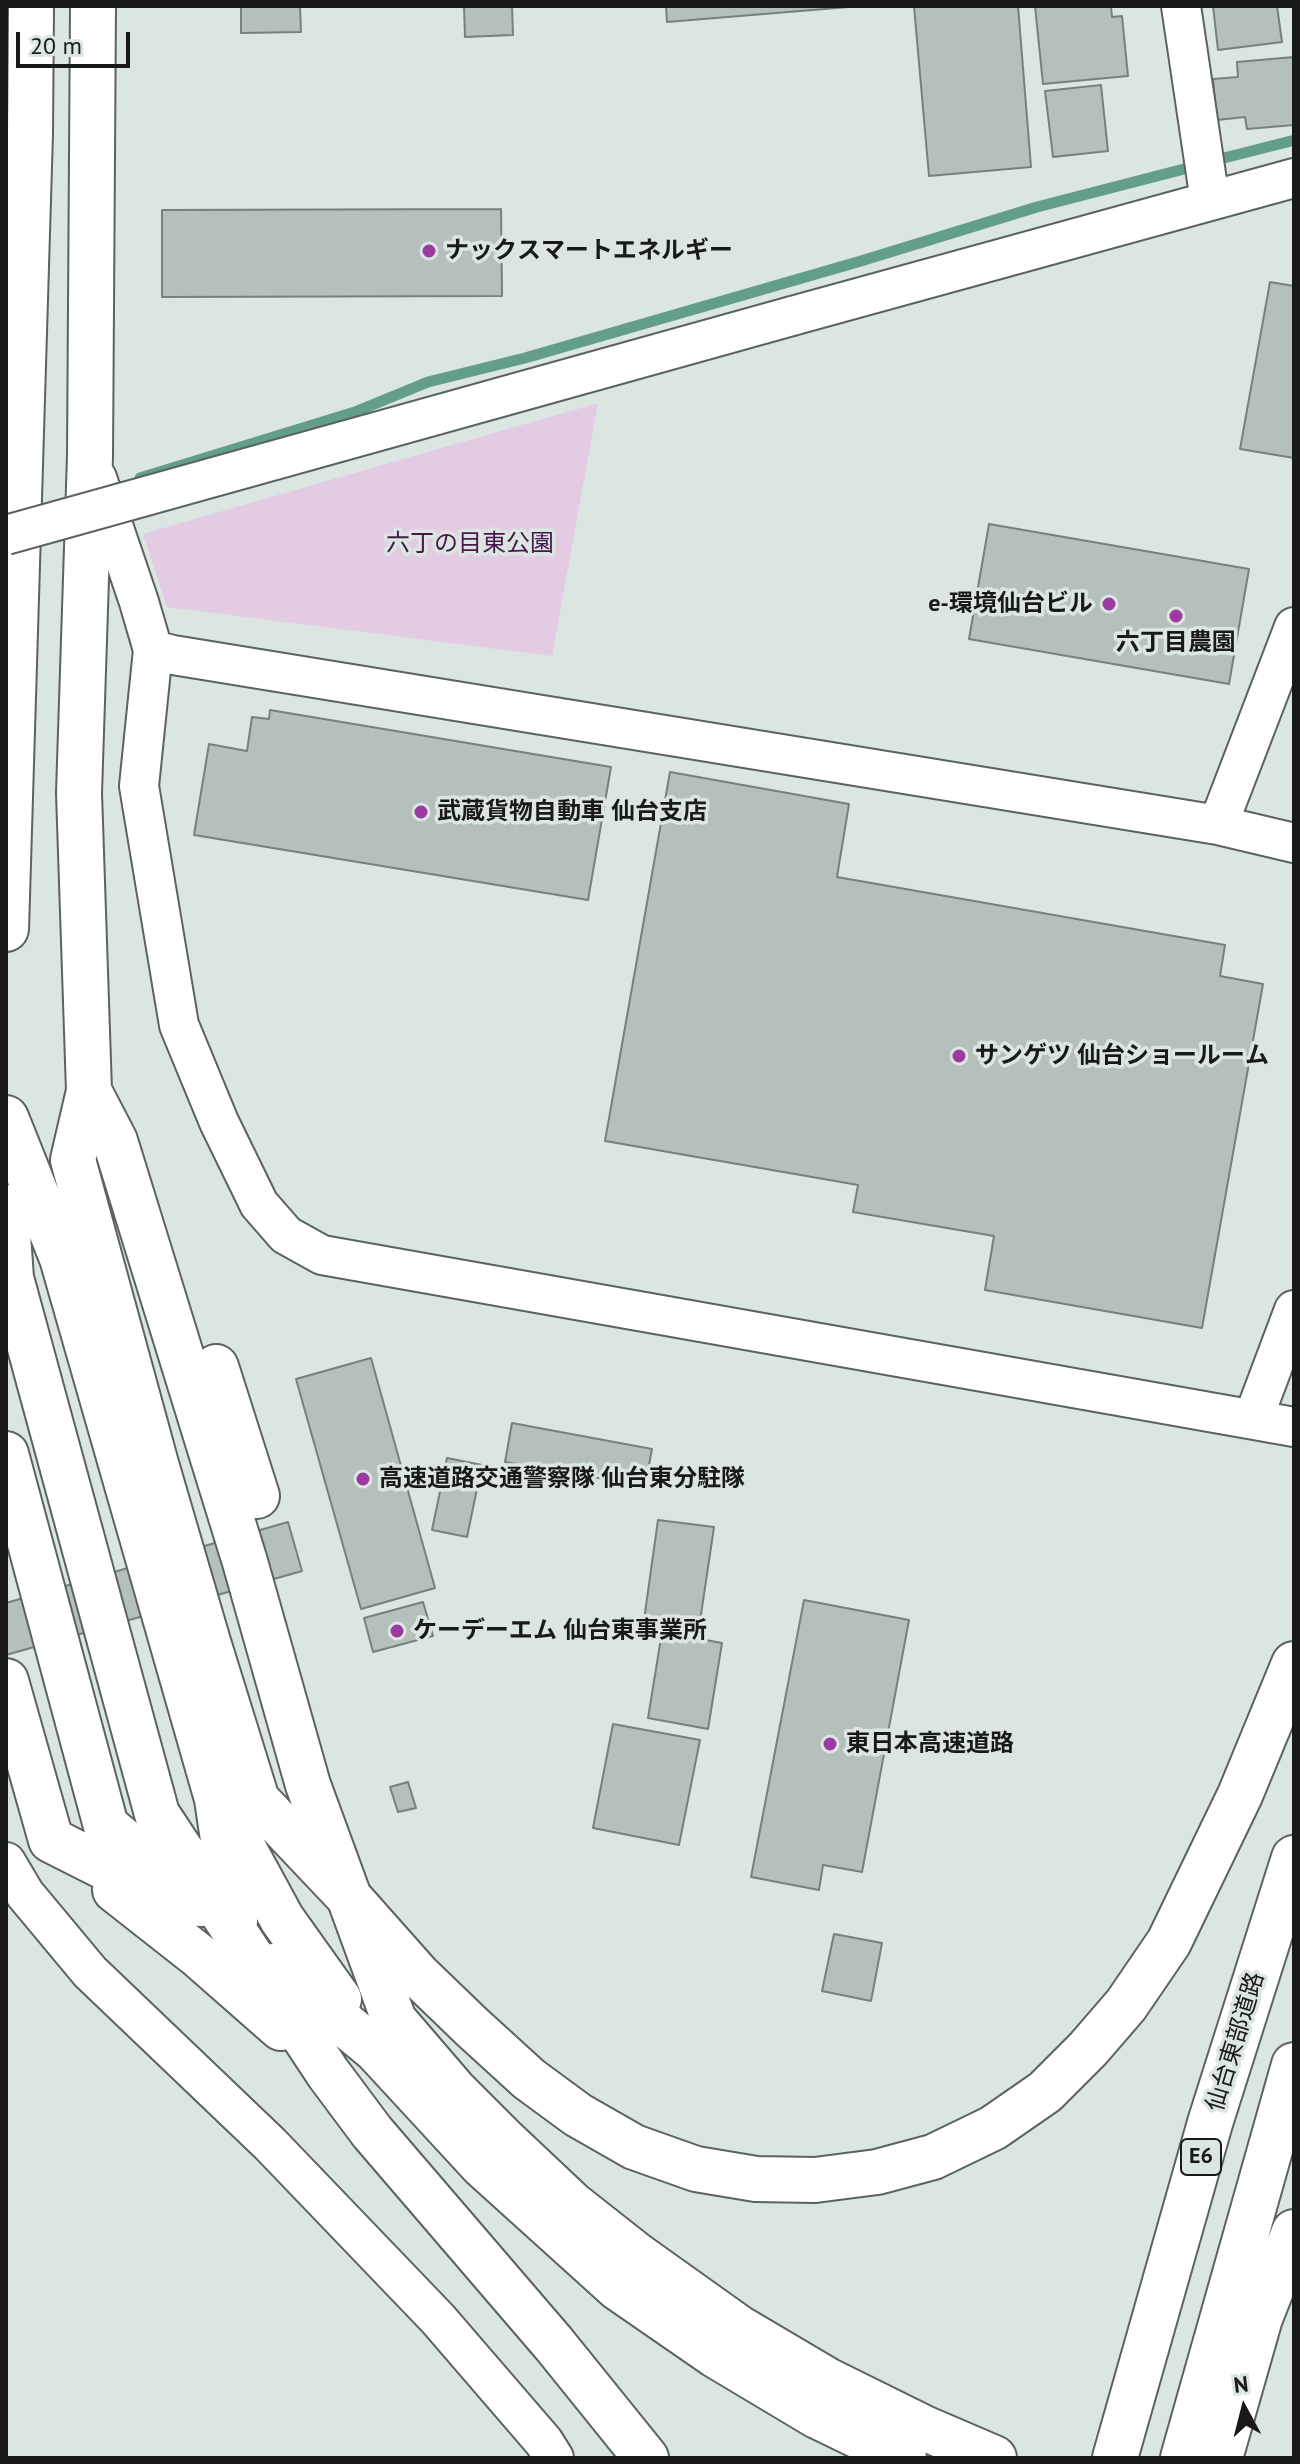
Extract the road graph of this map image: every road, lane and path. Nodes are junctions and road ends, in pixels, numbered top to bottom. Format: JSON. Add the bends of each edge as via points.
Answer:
{"nodes":[{"id":1,"x":31,"y":6,"type":"edge"},
{"id":2,"x":93,"y":6,"type":"edge"},
{"id":3,"x":1181,"y":6,"type":"edge"},
{"id":4,"x":18,"y":135,"type":"edge"},
{"id":5,"x":1294,"y":178,"type":"edge"},
{"id":6,"x":1210,"y":201,"type":"junction"},
{"id":7,"x":90,"y":456,"type":"junction"},
{"id":8,"x":6,"y":535,"type":"edge"},
{"id":9,"x":1294,"y":627,"type":"edge"},
{"id":10,"x":153,"y":650,"type":"junction"},
{"id":11,"x":1218,"y":825,"type":"junction"},
{"id":12,"x":1294,"y":843,"type":"edge"},
{"id":13,"x":6,"y":929,"type":"edge"},
{"id":14,"x":89,"y":1091,"type":"junction"},
{"id":15,"x":6,"y":1118,"type":"edge"},
{"id":16,"x":6,"y":1130,"type":"edge"},
{"id":17,"x":6,"y":1207,"type":"edge"},
{"id":18,"x":1294,"y":1310,"type":"edge"},
{"id":19,"x":6,"y":1357,"type":"edge"},
{"id":20,"x":1253,"y":1419,"type":"junction"},
{"id":21,"x":1294,"y":1427,"type":"edge"},
{"id":22,"x":6,"y":1454,"type":"edge"},
{"id":23,"x":6,"y":1566,"type":"edge"},
{"id":24,"x":1294,"y":1664,"type":"edge"},
{"id":25,"x":6,"y":1681,"type":"edge"},
{"id":26,"x":336,"y":1777,"type":"junction"},
{"id":27,"x":237,"y":1799,"type":"junction"},
{"id":28,"x":51,"y":1840,"type":"junction"},
{"id":29,"x":1294,"y":1858,"type":"edge"},
{"id":30,"x":6,"y":1862,"type":"edge"},
{"id":31,"x":347,"y":1895,"type":"junction"},
{"id":32,"x":238,"y":1935,"type":"junction"},
{"id":33,"x":418,"y":1975,"type":"junction"},
{"id":34,"x":385,"y":2035,"type":"junction"},
{"id":35,"x":1294,"y":2065,"type":"edge"},
{"id":36,"x":324,"y":2067,"type":"junction"},
{"id":37,"x":1294,"y":2232,"type":"edge"},
{"id":38,"x":554,"y":2458,"type":"edge"},
{"id":39,"x":646,"y":2458,"type":"edge"},
{"id":40,"x":904,"y":2458,"type":"edge"},
{"id":41,"x":994,"y":2458,"type":"edge"},
{"id":42,"x":1115,"y":2458,"type":"edge"},
{"id":43,"x":1183,"y":2458,"type":"edge"},
{"id":44,"x":1220,"y":2458,"type":"edge"}],
"edges":[{"from":1,"to":4,"type":"highway"},
{"from":2,"to":7,"type":"highway"},
{"from":3,"to":6,"type":"street"},
{"from":4,"to":13,"type":"highway"},
{"from":5,"to":6,"type":"street"},
{"from":6,"to":8,"type":"street","bridge":true},
{"from":7,"to":10,"type":"street"},
{"from":7,"to":14,"type":"highway","via":[[79,793]]},
{"from":9,"to":11,"type":"street"},
{"from":10,"to":11,"type":"street"},
{"from":10,"to":20,"type":"street","via":[[139,786],[179,1025],[259,1204],[286,1235],[322,1255]]},
{"from":11,"to":12,"type":"street"},
{"from":14,"to":26,"type":"highway","via":[[128,1139],[188,1289],[236,1427]]},
{"from":14,"to":27,"type":"highway","via":[[73,1160],[208,1642]]},
{"from":14,"to":31,"type":"highway","via":[[96,1149],[281,1794]]},
{"from":15,"to":27,"type":"highway","via":[[62,1258]]},
{"from":16,"to":32,"type":"highway","via":[[38,1272],[190,1809]]},
{"from":17,"to":32,"type":"highway","via":[[11,1278],[157,1814]]},
{"from":18,"to":20,"type":"street"},
{"from":19,"to":32,"type":"highway","via":[[134,1819]]},
{"from":20,"to":21,"type":"street"},
{"from":22,"to":32,"type":"highway","via":[[106,1826]]},
{"from":23,"to":32,"type":"highway","via":[[79,1832]]},
{"from":24,"to":33,"type":"highway","via":[[1240,1795],[1169,1942],[1126,2005],[1045,2092],[993,2128],[933,2157],[877,2172],[815,2180],[756,2179],[696,2169],[634,2147],[578,2115],[529,2079]]},
{"from":25,"to":28,"type":"highway"},
{"from":26,"to":31,"type":"highway"},
{"from":26,"to":33,"type":"highway","via":[[371,1883]]},
{"from":27,"to":31,"type":"highway"},
{"from":27,"to":32,"type":"highway"},
{"from":27,"to":34,"type":"highway"},
{"from":28,"to":32,"type":"highway"},
{"from":28,"to":36,"type":"highway","via":[[199,1956]]},
{"from":29,"to":42,"type":"highway","name":"仙台東部道路","number":"E6","via":[[1210,2123]]},
{"from":30,"to":38,"type":"street","via":[[25,1894],[90,1972],[270,2144],[417,2297]]},
{"from":31,"to":33,"type":"highway"},
{"from":31,"to":34,"type":"highway"},
{"from":32,"to":34,"type":"highway"},
{"from":32,"to":36,"type":"highway"},
{"from":34,"to":40,"type":"highway","via":[[483,2166],[618,2288],[804,2408]]},
{"from":34,"to":41,"type":"highway","via":[[455,2091],[572,2204],[739,2328],[827,2380]]},
{"from":35,"to":43,"type":"highway"},
{"from":36,"to":39,"type":"highway","via":[[372,2132]]},
{"from":37,"to":44,"type":"highway","via":[[1260,2318]]}]}
